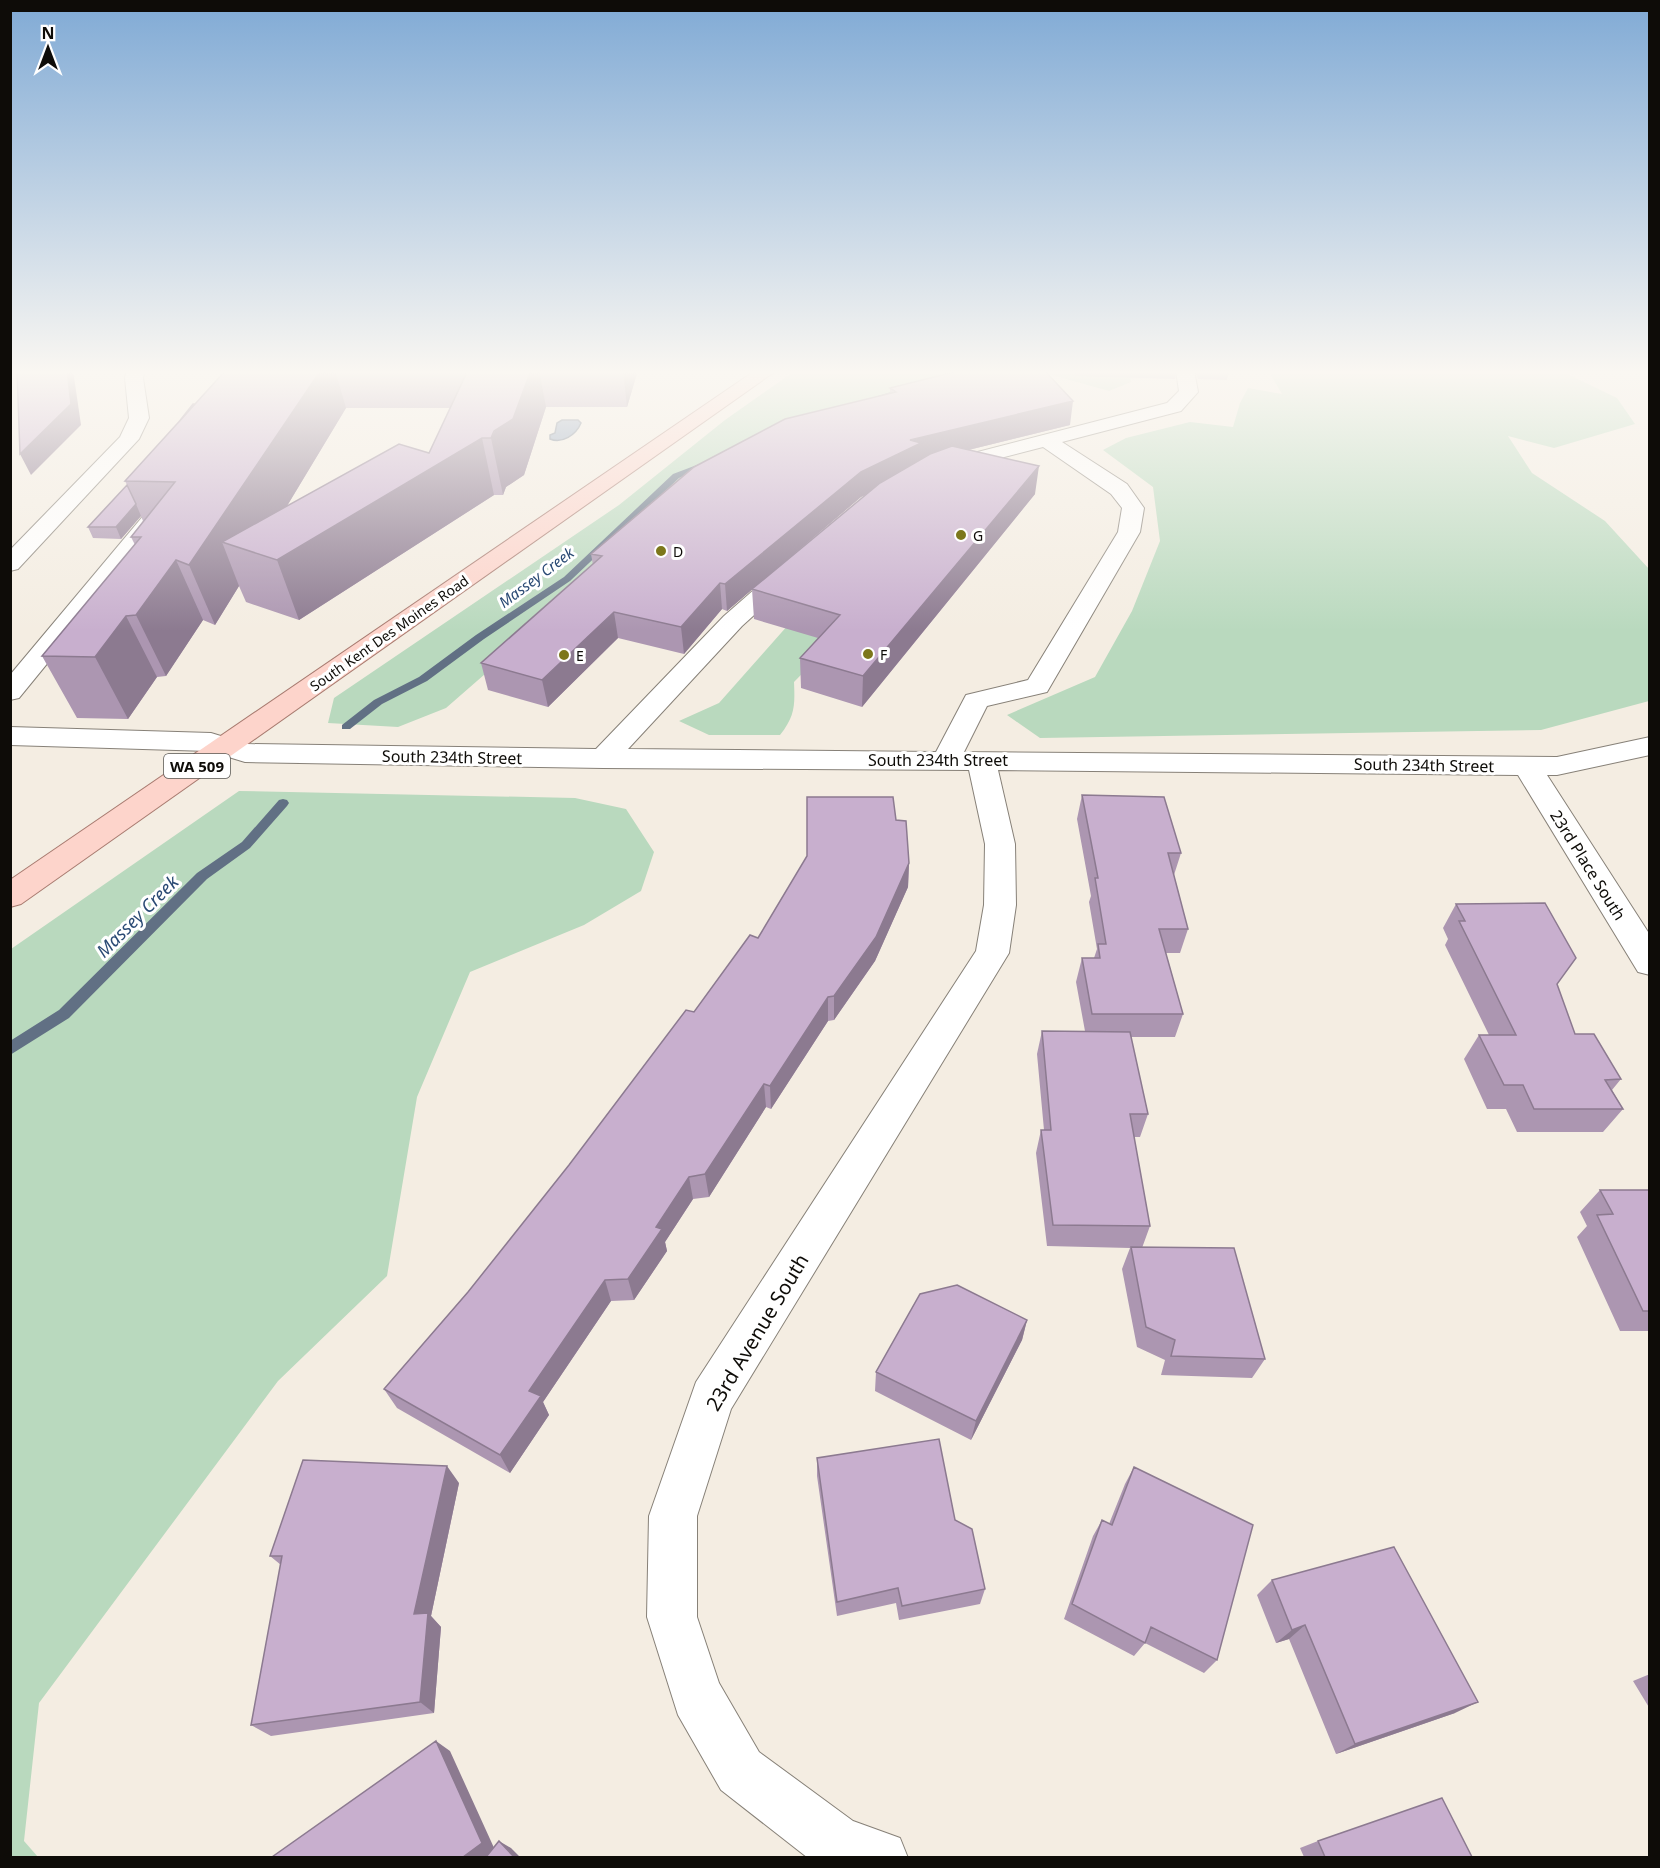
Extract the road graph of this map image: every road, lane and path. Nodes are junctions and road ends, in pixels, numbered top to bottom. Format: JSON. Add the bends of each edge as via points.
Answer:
{"nodes":[{"id":1,"x":112,"y":457,"type":"edge"},
{"id":2,"x":642,"y":457,"type":"edge"},
{"id":3,"x":975,"y":457,"type":"edge"},
{"id":4,"x":1071,"y":457,"type":"edge"},
{"id":5,"x":931,"y":472,"type":"edge"},
{"id":6,"x":174,"y":494,"type":"edge"},
{"id":7,"x":807,"y":556,"type":"edge"},
{"id":8,"x":10,"y":564,"type":"edge"},
{"id":9,"x":10,"y":692,"type":"edge"},
{"id":10,"x":10,"y":736,"type":"edge"},
{"id":11,"x":1650,"y":746,"type":"edge"},
{"id":12,"x":225,"y":747,"type":"junction"},
{"id":13,"x":603,"y":759,"type":"junction"},
{"id":14,"x":964,"y":760,"type":"junction"},
{"id":15,"x":1527,"y":766,"type":"junction"},
{"id":16,"x":10,"y":896,"type":"edge"},
{"id":17,"x":1650,"y":963,"type":"edge"},
{"id":18,"x":880,"y":1857,"type":"edge"}],
"edges":[{"from":1,"to":8,"type":"street"},
{"from":2,"to":12,"type":"main road","name":"South Kent Des Moines Road","number":"WA 509"},
{"from":3,"to":5,"type":"street"},
{"from":4,"to":14,"type":"street","via":[[1119,489],[1133,508],[1130,532],[1038,686],[976,701]]},
{"from":6,"to":9,"type":"street"},
{"from":7,"to":13,"type":"street","via":[[733,621]]},
{"from":10,"to":12,"type":"street","name":"South 234th Street","via":[[211,742]]},
{"from":11,"to":15,"type":"street","name":"South 234th Street","via":[[1557,766]]},
{"from":12,"to":13,"type":"street","name":"South 234th Street","via":[[245,753]]},
{"from":12,"to":16,"type":"main road","name":"South Kent Des Moines Road","number":"WA 509"},
{"from":13,"to":14,"type":"street","name":"South 234th Street"},
{"from":14,"to":15,"type":"street","name":"South 234th Street"},
{"from":14,"to":18,"type":"street","name":"23rd Avenue South","via":[[993,807],[1000,844],[1000,905],[992,953],[712,1398],[673,1516],[672,1617],[697,1696],[740,1772],[838,1845]]},
{"from":15,"to":17,"type":"street","name":"23rd Place South"}]}
